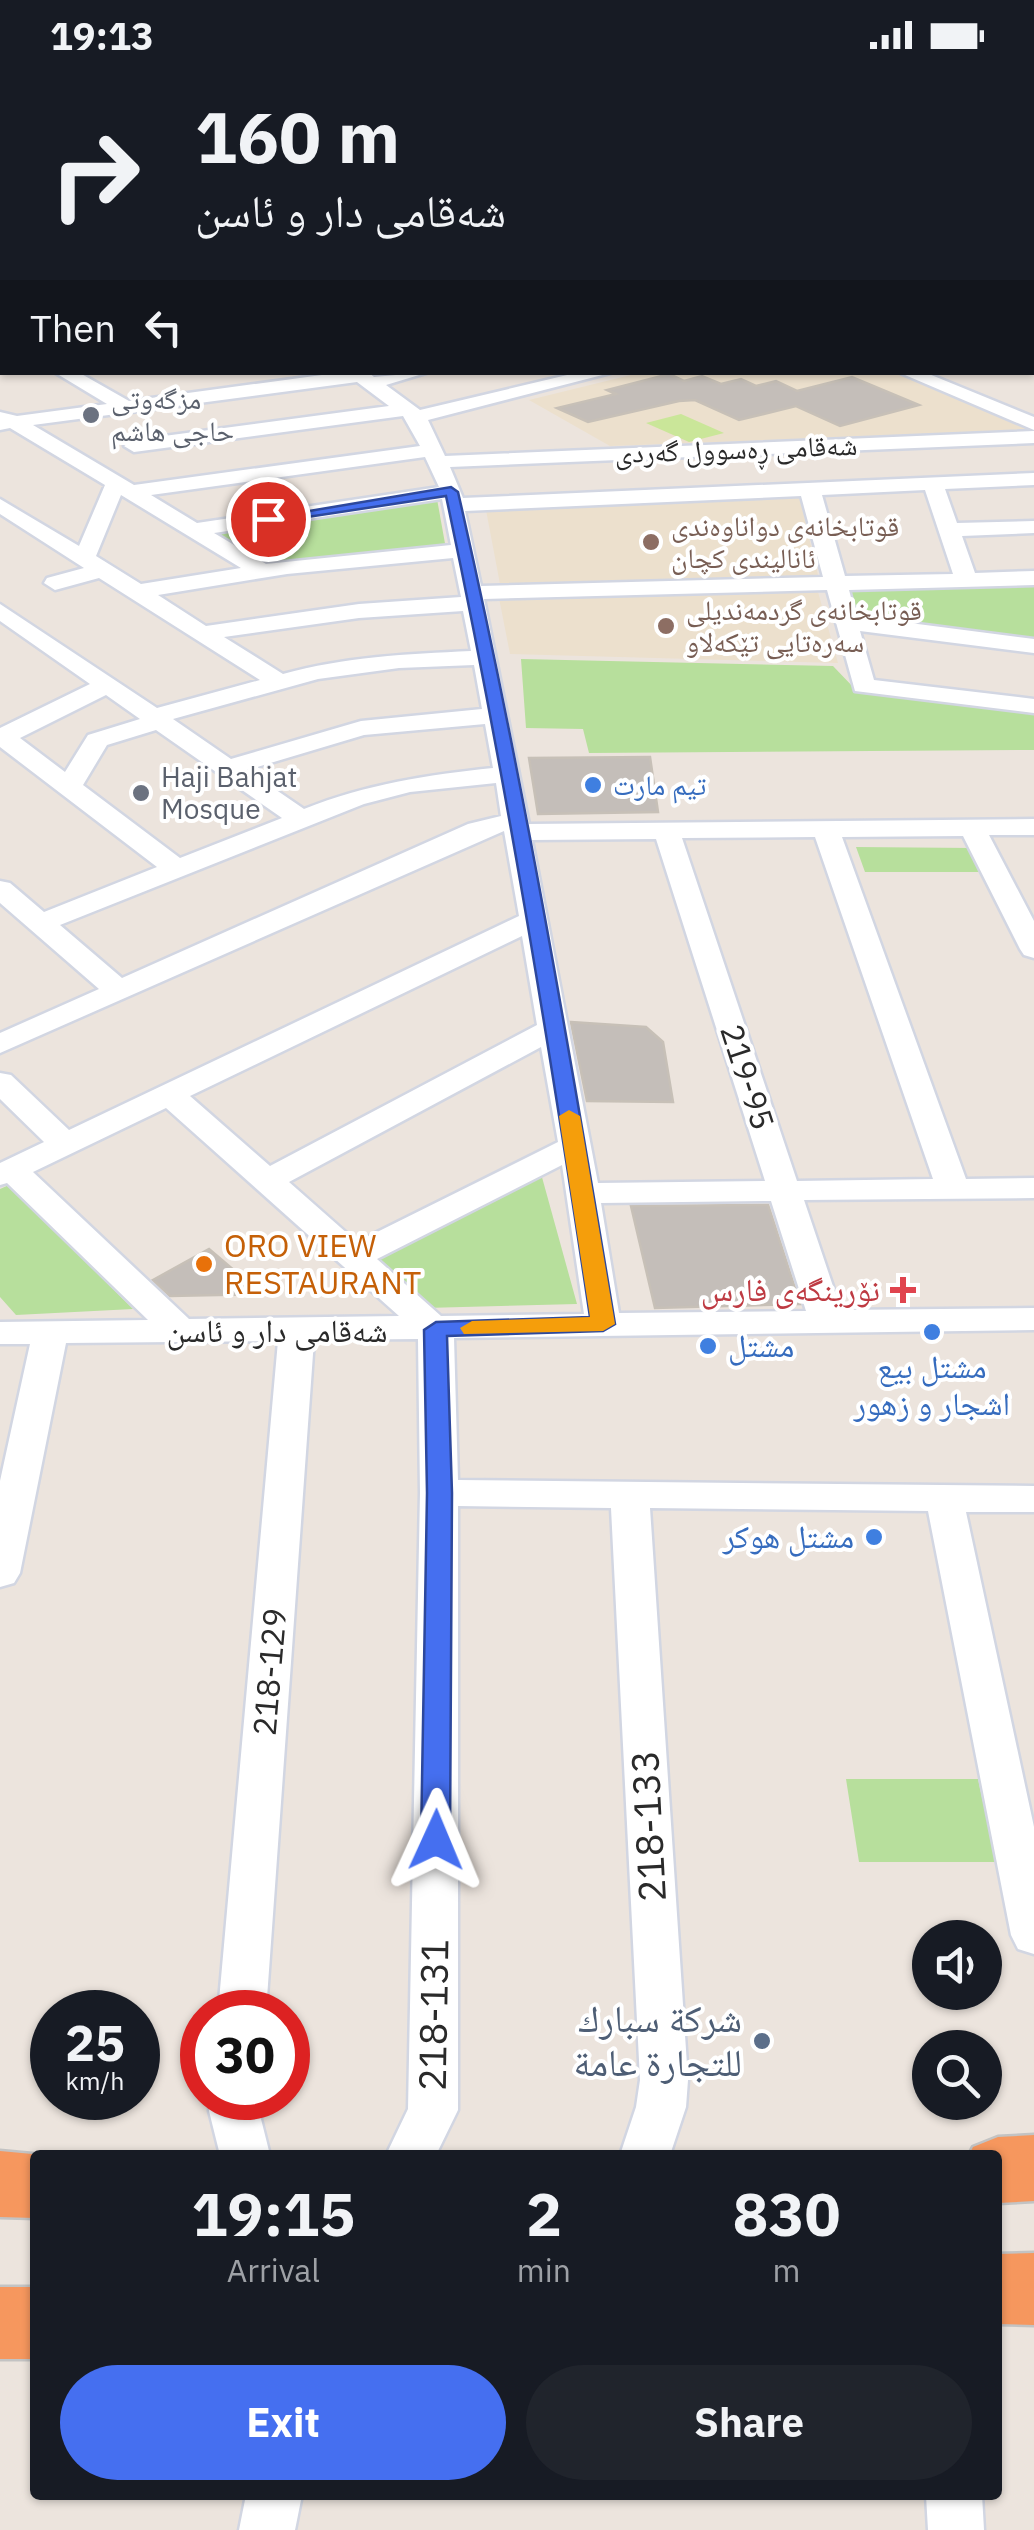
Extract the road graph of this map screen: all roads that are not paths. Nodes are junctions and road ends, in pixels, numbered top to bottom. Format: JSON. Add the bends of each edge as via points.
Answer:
{"nodes":[{"id":1,"x":68,"y":375,"type":"edge"},
{"id":2,"x":591,"y":375,"type":"edge"},
{"id":3,"x":916,"y":376,"type":"edge"},
{"id":4,"x":362,"y":377,"type":"edge"},
{"id":5,"x":209,"y":379,"type":"dead end"},
{"id":6,"x":234,"y":393,"type":"junction"},
{"id":7,"x":1034,"y":400,"type":"edge"},
{"id":8,"x":126,"y":407,"type":"junction"},
{"id":9,"x":999,"y":410,"type":"junction"},
{"id":10,"x":412,"y":413,"type":"junction"},
{"id":11,"x":4,"y":420,"type":"edge"},
{"id":12,"x":1034,"y":424,"type":"edge"},
{"id":13,"x":1034,"y":436,"type":"edge"},
{"id":14,"x":134,"y":446,"type":"dead end"},
{"id":15,"x":814,"y":446,"type":"junction"},
{"id":16,"x":434,"y":456,"type":"junction"},
{"id":17,"x":1034,"y":479,"type":"edge"},
{"id":18,"x":933,"y":484,"type":"junction"},
{"id":19,"x":123,"y":487,"type":"junction"},
{"id":20,"x":841,"y":488,"type":"junction"},
{"id":21,"x":810,"y":489,"type":"junction"},
{"id":22,"x":453,"y":498,"type":"junction"},
{"id":23,"x":0,"y":506,"type":"edge"},
{"id":24,"x":1034,"y":526,"type":"edge"},
{"id":25,"x":195,"y":530,"type":"junction"},
{"id":26,"x":949,"y":530,"type":"junction"},
{"id":27,"x":465,"y":550,"type":"junction"},
{"id":28,"x":93,"y":564,"type":"junction"},
{"id":29,"x":262,"y":571,"type":"junction"},
{"id":30,"x":1034,"y":578,"type":"edge"},
{"id":31,"x":967,"y":581,"type":"junction"},
{"id":32,"x":55,"y":582,"type":"dead end"},
{"id":33,"x":834,"y":585,"type":"junction"},
{"id":34,"x":136,"y":592,"type":"junction"},
{"id":35,"x":474,"y":598,"type":"junction"},
{"id":36,"x":0,"y":612,"type":"edge"},
{"id":37,"x":846,"y":622,"type":"junction"},
{"id":38,"x":203,"y":634,"type":"junction"},
{"id":39,"x":1034,"y":646,"type":"edge"},
{"id":40,"x":485,"y":658,"type":"junction"},
{"id":41,"x":276,"y":680,"type":"junction"},
{"id":42,"x":107,"y":685,"type":"junction"},
{"id":43,"x":1034,"y":706,"type":"edge"},
{"id":44,"x":496,"y":716,"type":"junction"},
{"id":45,"x":156,"y":719,"type":"junction"},
{"id":46,"x":1,"y":736,"type":"edge"},
{"id":47,"x":227,"y":768,"type":"junction"},
{"id":48,"x":507,"y":774,"type":"junction"},
{"id":49,"x":69,"y":787,"type":"junction"},
{"id":50,"x":300,"y":818,"type":"junction"},
{"id":51,"x":516,"y":826,"type":"junction"},
{"id":52,"x":1034,"y":827,"type":"edge"},
{"id":53,"x":972,"y":828,"type":"junction"},
{"id":54,"x":826,"y":829,"type":"junction"},
{"id":55,"x":667,"y":832,"type":"junction"},
{"id":56,"x":176,"y":868,"type":"junction"},
{"id":57,"x":0,"y":889,"type":"edge"},
{"id":58,"x":534,"y":920,"type":"junction"},
{"id":59,"x":41,"y":923,"type":"junction"},
{"id":60,"x":1034,"y":949,"type":"edge"},
{"id":61,"x":122,"y":992,"type":"junction"},
{"id":62,"x":553,"y":1028,"type":"junction"},
{"id":63,"x":0,"y":1044,"type":"edge"},
{"id":64,"x":0,"y":1082,"type":"edge"},
{"id":65,"x":170,"y":1094,"type":"junction"},
{"id":66,"x":65,"y":1144,"type":"junction"},
{"id":67,"x":575,"y":1146,"type":"junction"},
{"id":68,"x":6,"y":1172,"type":"edge"},
{"id":69,"x":267,"y":1181,"type":"junction"},
{"id":70,"x":1034,"y":1188,"type":"edge"},
{"id":71,"x":953,"y":1189,"type":"junction"},
{"id":72,"x":784,"y":1191,"type":"junction"},
{"id":73,"x":583,"y":1194,"type":"junction"},
{"id":74,"x":354,"y":1257,"type":"junction"},
{"id":75,"x":1034,"y":1319,"type":"edge"},
{"id":76,"x":827,"y":1322,"type":"junction"},
{"id":77,"x":603,"y":1324,"type":"junction"},
{"id":78,"x":436,"y":1330,"type":"junction"},
{"id":79,"x":297,"y":1331,"type":"junction"},
{"id":80,"x":182,"y":1332,"type":"junction"},
{"id":81,"x":0,"y":1333,"type":"edge"},
{"id":82,"x":50,"y":1333,"type":"junction"},
{"id":83,"x":440,"y":1493,"type":"junction"},
{"id":84,"x":630,"y":1495,"type":"junction"},
{"id":85,"x":944,"y":1498,"type":"junction"},
{"id":86,"x":1034,"y":1499,"type":"edge"},
{"id":87,"x":0,"y":1573,"type":"edge"},
{"id":88,"x":1034,"y":1934,"type":"edge"},
{"id":89,"x":244,"y":1990,"type":"edge"},
{"id":90,"x":413,"y":2150,"type":"edge"},
{"id":91,"x":647,"y":2150,"type":"edge"},
{"id":92,"x":1034,"y":2168,"type":"edge"},
{"id":93,"x":1002,"y":2170,"type":"edge"},
{"id":94,"x":0,"y":2184,"type":"edge"},
{"id":95,"x":30,"y":2184,"type":"edge"},
{"id":96,"x":1002,"y":2289,"type":"edge"},
{"id":97,"x":1034,"y":2289,"type":"edge"},
{"id":98,"x":30,"y":2323,"type":"edge"},
{"id":99,"x":0,"y":2324,"type":"edge"},
{"id":100,"x":273,"y":2500,"type":"edge"},
{"id":101,"x":954,"y":2500,"type":"edge"},
{"id":102,"x":268,"y":2530,"type":"edge"},
{"id":103,"x":956,"y":2530,"type":"edge"}],
"edges":[{"from":1,"to":8,"type":"street"},
{"from":2,"to":10,"type":"street"},
{"from":3,"to":9,"type":"street"},
{"from":4,"to":6,"type":"street"},
{"from":4,"to":10,"type":"street"},
{"from":5,"to":6,"type":"street"},
{"from":6,"to":8,"type":"street"},
{"from":7,"to":9,"type":"street"},
{"from":8,"to":11,"type":"street"},
{"from":9,"to":12,"type":"street"},
{"from":10,"to":14,"type":"street"},
{"from":10,"to":16,"type":"street"},
{"from":11,"to":19,"type":"street"},
{"from":13,"to":15,"type":"street","name":"شەقامی ڕەسوول گەردی"},
{"from":15,"to":16,"type":"street","name":"شەقامی ڕەسوول گەردی"},
{"from":15,"to":20,"type":"street"},
{"from":16,"to":19,"type":"street","name":"شەقامی ڕەسوول گەردی"},
{"from":16,"to":22,"type":"street"},
{"from":17,"to":18,"type":"street"},
{"from":18,"to":20,"type":"street"},
{"from":18,"to":26,"type":"street"},
{"from":19,"to":25,"type":"street"},
{"from":19,"to":28,"type":"street"},
{"from":20,"to":21,"type":"street"},
{"from":21,"to":22,"type":"street"},
{"from":21,"to":33,"type":"street"},
{"from":22,"to":25,"type":"street"},
{"from":22,"to":27,"type":"street"},
{"from":23,"to":28,"type":"street"},
{"from":24,"to":26,"type":"street"},
{"from":25,"to":29,"type":"street"},
{"from":26,"to":31,"type":"street"},
{"from":27,"to":29,"type":"street"},
{"from":27,"to":35,"type":"street"},
{"from":28,"to":32,"type":"street"},
{"from":28,"to":34,"type":"street"},
{"from":29,"to":34,"type":"street"},
{"from":30,"to":31,"type":"street"},
{"from":31,"to":33,"type":"street"},
{"from":33,"to":35,"type":"street"},
{"from":33,"to":37,"type":"street"},
{"from":34,"to":38,"type":"street"},
{"from":35,"to":38,"type":"street"},
{"from":35,"to":40,"type":"street"},
{"from":36,"to":42,"type":"street"},
{"from":37,"to":39,"type":"street"},
{"from":37,"to":43,"type":"street","via":[[864,686]]},
{"from":38,"to":41,"type":"street"},
{"from":40,"to":41,"type":"street","via":[[400,661]]},
{"from":40,"to":44,"type":"street"},
{"from":41,"to":45,"type":"street"},
{"from":42,"to":45,"type":"street"},
{"from":42,"to":46,"type":"street"},
{"from":44,"to":47,"type":"street","via":[[361,728]]},
{"from":44,"to":48,"type":"street"},
{"from":45,"to":47,"type":"street"},
{"from":45,"to":49,"type":"street","via":[[96,740]]},
{"from":46,"to":49,"type":"street"},
{"from":47,"to":50,"type":"street"},
{"from":48,"to":50,"type":"street","via":[[410,784]]},
{"from":48,"to":51,"type":"street"},
{"from":49,"to":56,"type":"street"},
{"from":50,"to":56,"type":"street"},
{"from":51,"to":55,"type":"street"},
{"from":51,"to":58,"type":"street"},
{"from":51,"to":61,"type":"street","via":[[477,830]]},
{"from":52,"to":53,"type":"street"},
{"from":53,"to":54,"type":"street"},
{"from":53,"to":60,"type":"street"},
{"from":54,"to":55,"type":"street"},
{"from":54,"to":71,"type":"street"},
{"from":55,"to":72,"type":"street","name":"219-95"},
{"from":56,"to":59,"type":"street"},
{"from":57,"to":59,"type":"street"},
{"from":58,"to":62,"type":"street"},
{"from":58,"to":65,"type":"street"},
{"from":59,"to":61,"type":"street"},
{"from":61,"to":63,"type":"street"},
{"from":62,"to":67,"type":"street"},
{"from":62,"to":69,"type":"street"},
{"from":64,"to":66,"type":"street"},
{"from":65,"to":66,"type":"street"},
{"from":65,"to":69,"type":"street"},
{"from":66,"to":68,"type":"street"},
{"from":67,"to":73,"type":"street"},
{"from":67,"to":74,"type":"street"},
{"from":68,"to":80,"type":"street"},
{"from":69,"to":74,"type":"street"},
{"from":70,"to":71,"type":"street"},
{"from":71,"to":72,"type":"street"},
{"from":72,"to":73,"type":"street"},
{"from":72,"to":76,"type":"street","name":"219-95"},
{"from":73,"to":77,"type":"street"},
{"from":74,"to":78,"type":"street"},
{"from":75,"to":76,"type":"street","name":"شەقامی دار و ئاسن"},
{"from":76,"to":77,"type":"street","name":"شەقامی دار و ئاسن"},
{"from":77,"to":78,"type":"street","name":"شەقامی دار و ئاسن"},
{"from":78,"to":79,"type":"street","name":"شەقامی دار و ئاسن"},
{"from":78,"to":83,"type":"street","name":"218-131"},
{"from":79,"to":80,"type":"street","name":"شەقامی دار و ئاسن"},
{"from":79,"to":89,"type":"street","name":"218-129"},
{"from":80,"to":82,"type":"street","name":"شەقامی دار و ئاسن"},
{"from":81,"to":82,"type":"street","name":"شەقامی دار و ئاسن"},
{"from":82,"to":87,"type":"street"},
{"from":83,"to":84,"type":"street"},
{"from":83,"to":90,"type":"street","name":"218-131","via":[[432,2110]]},
{"from":84,"to":85,"type":"street"},
{"from":84,"to":91,"type":"street","name":"218-133","via":[[664,2080]]},
{"from":85,"to":86,"type":"street"},
{"from":85,"to":88,"type":"street"},
{"from":92,"to":93,"type":"highway"},
{"from":94,"to":95,"type":"highway"},
{"from":96,"to":97,"type":"highway"},
{"from":98,"to":99,"type":"highway"},
{"from":100,"to":102,"type":"street"},
{"from":101,"to":103,"type":"street"}]}
